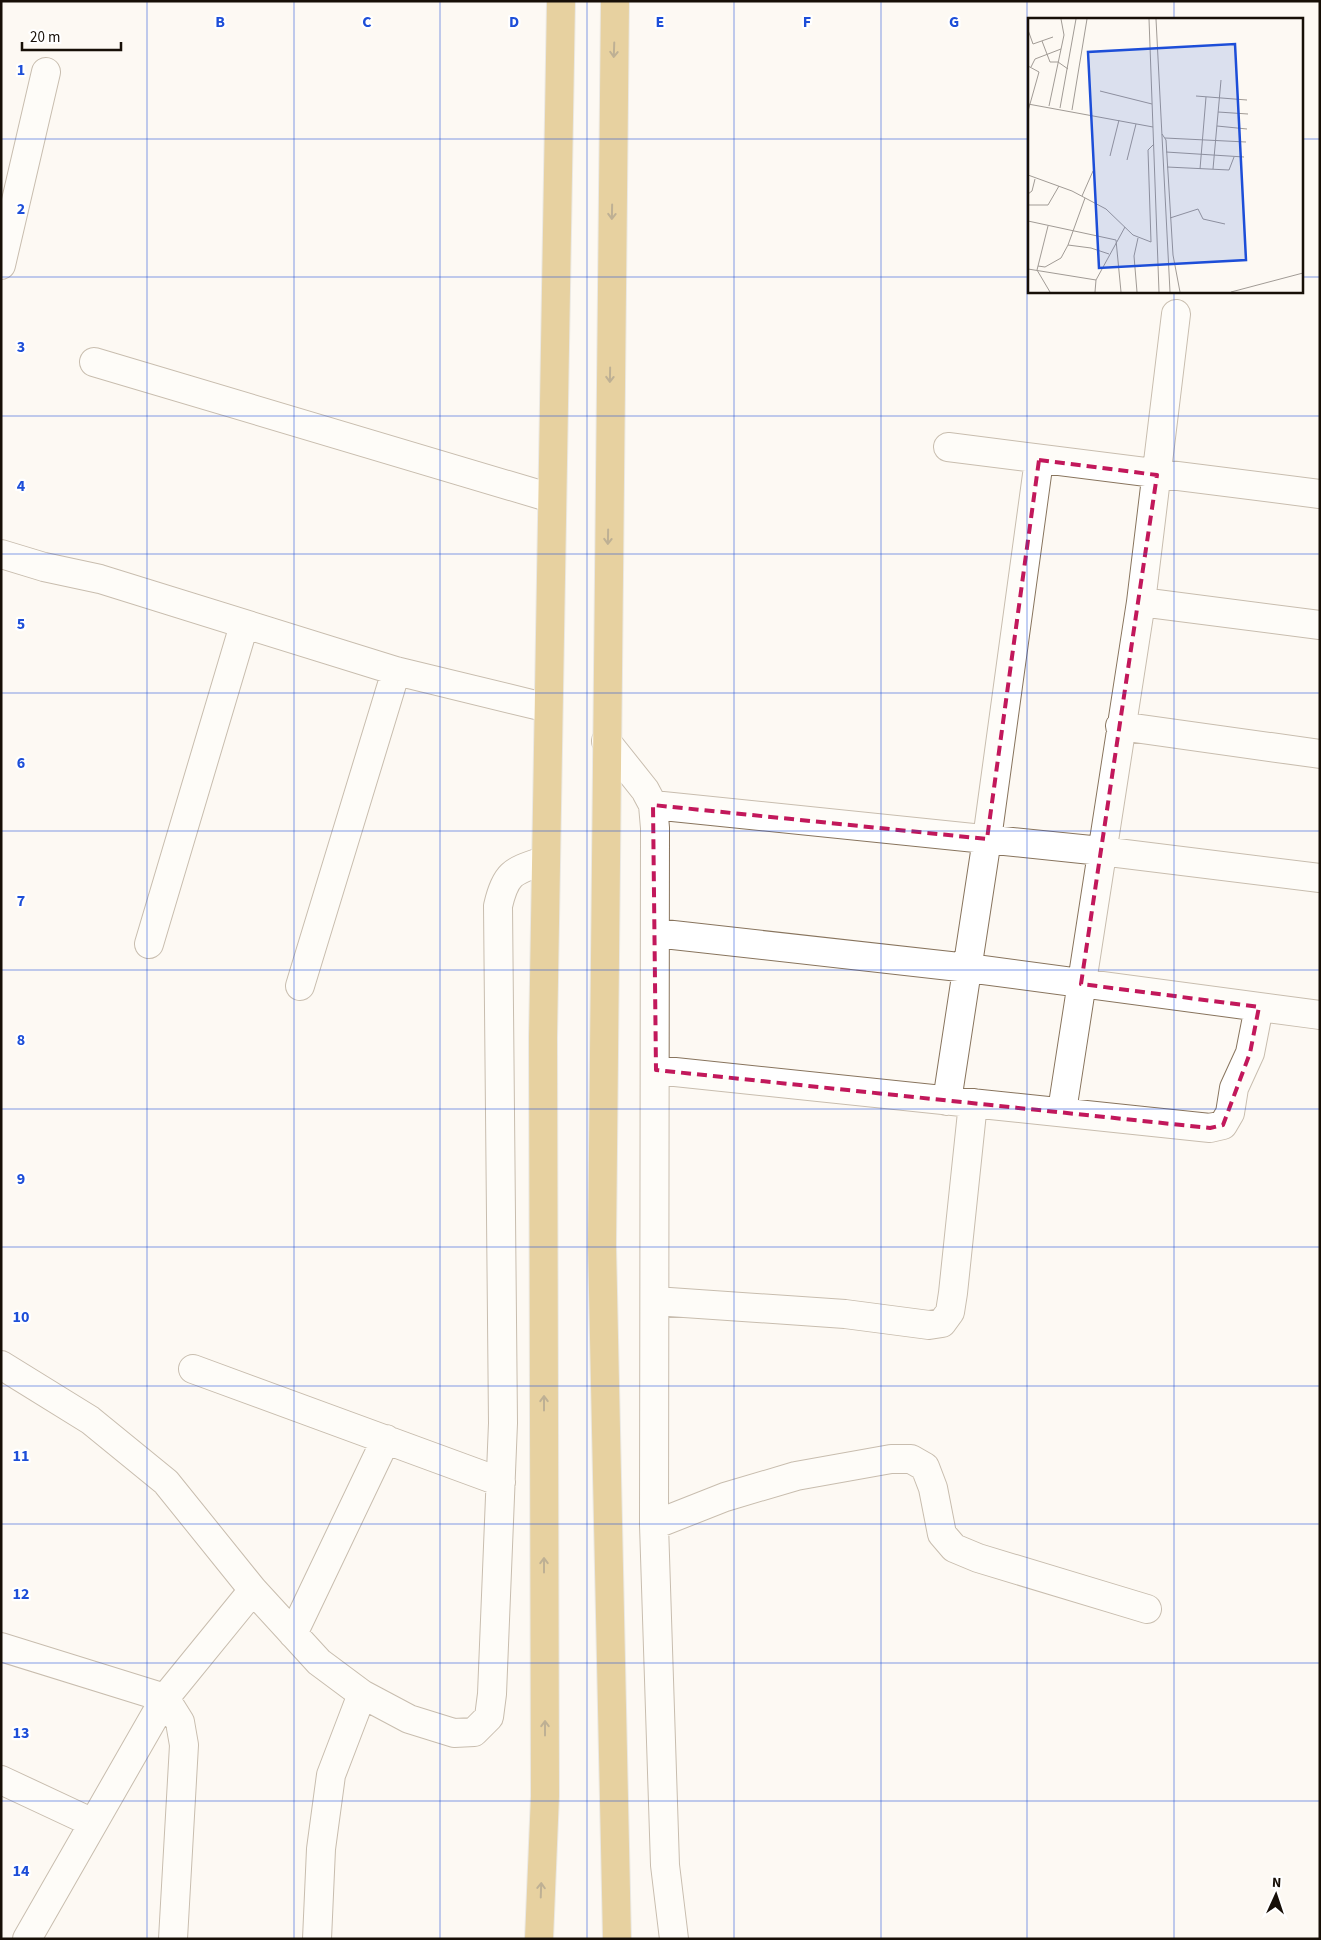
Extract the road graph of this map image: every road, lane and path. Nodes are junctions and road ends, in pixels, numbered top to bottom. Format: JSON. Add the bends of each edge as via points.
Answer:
{"nodes":[{"id":1,"x":561,"y":1,"type":"edge"},
{"id":2,"x":615,"y":1,"type":"edge"},
{"id":3,"x":46,"y":72,"type":"dead end"},
{"id":4,"x":1,"y":265,"type":"edge"},
{"id":5,"x":1176,"y":314,"type":"dead end"},
{"id":6,"x":94,"y":362,"type":"dead end"},
{"id":7,"x":948,"y":447,"type":"dead end"},
{"id":8,"x":1039,"y":460,"type":"junction"},
{"id":9,"x":1157,"y":475,"type":"junction"},
{"id":10,"x":1320,"y":494,"type":"edge"},
{"id":11,"x":551,"y":498,"type":"junction"},
{"id":12,"x":1,"y":554,"type":"edge"},
{"id":13,"x":1140,"y":602,"type":"junction"},
{"id":14,"x":244,"y":625,"type":"junction"},
{"id":15,"x":1320,"y":625,"type":"edge"},
{"id":16,"x":396,"y":671,"type":"junction"},
{"id":17,"x":548,"y":708,"type":"junction"},
{"id":18,"x":1120,"y":726,"type":"junction"},
{"id":19,"x":606,"y":742,"type":"junction"},
{"id":20,"x":1320,"y":754,"type":"edge"},
{"id":21,"x":653,"y":805,"type":"junction"},
{"id":22,"x":987,"y":839,"type":"junction"},
{"id":23,"x":1101,"y":851,"type":"junction"},
{"id":24,"x":546,"y":860,"type":"junction"},
{"id":25,"x":1320,"y":878,"type":"edge"},
{"id":26,"x":655,"y":933,"type":"junction"},
{"id":27,"x":149,"y":944,"type":"dead end"},
{"id":28,"x":968,"y":968,"type":"junction"},
{"id":29,"x":1081,"y":984,"type":"junction"},
{"id":30,"x":300,"y":986,"type":"dead end"},
{"id":31,"x":1258,"y":1007,"type":"junction"},
{"id":32,"x":1320,"y":1015,"type":"edge"},
{"id":33,"x":656,"y":1070,"type":"junction"},
{"id":34,"x":960,"y":1102,"type":"junction"},
{"id":35,"x":1062,"y":1111,"type":"junction"},
{"id":36,"x":655,"y":1301,"type":"junction"},
{"id":37,"x":1,"y":1366,"type":"edge"},
{"id":38,"x":193,"y":1369,"type":"dead end"},
{"id":39,"x":386,"y":1439,"type":"junction"},
{"id":40,"x":501,"y":1482,"type":"junction"},
{"id":41,"x":654,"y":1524,"type":"junction"},
{"id":42,"x":253,"y":1590,"type":"junction"},
{"id":43,"x":1147,"y":1609,"type":"dead end"},
{"id":44,"x":293,"y":1634,"type":"junction"},
{"id":45,"x":1,"y":1647,"type":"edge"},
{"id":46,"x":362,"y":1694,"type":"junction"},
{"id":47,"x":165,"y":1698,"type":"junction"},
{"id":48,"x":1,"y":1780,"type":"edge"},
{"id":49,"x":93,"y":1823,"type":"junction"},
{"id":50,"x":27,"y":1939,"type":"edge"},
{"id":51,"x":173,"y":1939,"type":"edge"},
{"id":52,"x":317,"y":1939,"type":"edge"},
{"id":53,"x":539,"y":1939,"type":"edge"},
{"id":54,"x":617,"y":1939,"type":"edge"},
{"id":55,"x":674,"y":1939,"type":"edge"}],
"edges":[{"from":1,"to":11,"type":"highway"},
{"from":2,"to":19,"type":"highway","one_way":true},
{"from":3,"to":4,"type":"street"},
{"from":5,"to":9,"type":"street"},
{"from":6,"to":11,"type":"street"},
{"from":7,"to":8,"type":"street"},
{"from":8,"to":9,"type":"street"},
{"from":8,"to":22,"type":"street"},
{"from":9,"to":10,"type":"street"},
{"from":9,"to":13,"type":"street"},
{"from":11,"to":17,"type":"highway"},
{"from":12,"to":14,"type":"street","via":[[100,579]]},
{"from":13,"to":15,"type":"street"},
{"from":13,"to":18,"type":"street"},
{"from":14,"to":16,"type":"street"},
{"from":14,"to":27,"type":"street"},
{"from":16,"to":17,"type":"street"},
{"from":16,"to":30,"type":"street"},
{"from":17,"to":24,"type":"highway"},
{"from":18,"to":20,"type":"street"},
{"from":18,"to":23,"type":"street"},
{"from":19,"to":21,"type":"street","via":[[646,790]]},
{"from":19,"to":54,"type":"highway","via":[[602,1245]]},
{"from":21,"to":22,"type":"street"},
{"from":21,"to":26,"type":"street"},
{"from":22,"to":23,"type":"street"},
{"from":22,"to":28,"type":"street"},
{"from":23,"to":25,"type":"street"},
{"from":23,"to":29,"type":"street"},
{"from":24,"to":40,"type":"street","via":[[515,870],[502,886],[498,906]]},
{"from":53,"to":24,"type":"highway","one_way":true,"via":[[545,1796],[543,1038]]},
{"from":26,"to":28,"type":"street"},
{"from":26,"to":33,"type":"street"},
{"from":28,"to":29,"type":"street"},
{"from":28,"to":34,"type":"street"},
{"from":29,"to":31,"type":"street"},
{"from":29,"to":35,"type":"street"},
{"from":31,"to":32,"type":"street"},
{"from":31,"to":35,"type":"street","via":[[1250,1053],[1234,1088],[1230,1112],[1223,1125],[1210,1128]]},
{"from":33,"to":34,"type":"street"},
{"from":33,"to":36,"type":"street"},
{"from":34,"to":35,"type":"street"},
{"from":34,"to":36,"type":"street","via":[[953,1293],[950,1312],[942,1323],[929,1325],[846,1314]]},
{"from":36,"to":41,"type":"street"},
{"from":37,"to":42,"type":"street","via":[[90,1420],[166,1482]]},
{"from":38,"to":39,"type":"street"},
{"from":39,"to":40,"type":"street"},
{"from":39,"to":44,"type":"street"},
{"from":40,"to":46,"type":"street","via":[[489,1717],[474,1732],[454,1733],[409,1719]]},
{"from":41,"to":43,"type":"street","via":[[725,1497],[796,1476],[891,1459],[911,1459],[925,1467],[933,1488],[942,1534],[954,1548]]},
{"from":41,"to":55,"type":"street","via":[[665,1864]]},
{"from":42,"to":44,"type":"street"},
{"from":42,"to":47,"type":"street"},
{"from":44,"to":46,"type":"street","via":[[319,1662]]},
{"from":45,"to":47,"type":"street"},
{"from":46,"to":52,"type":"street","via":[[331,1775],[320,1849]]},
{"from":47,"to":49,"type":"street"},
{"from":47,"to":51,"type":"street","via":[[180,1722],[184,1745]]},
{"from":48,"to":49,"type":"street"},
{"from":49,"to":50,"type":"street"}]}
